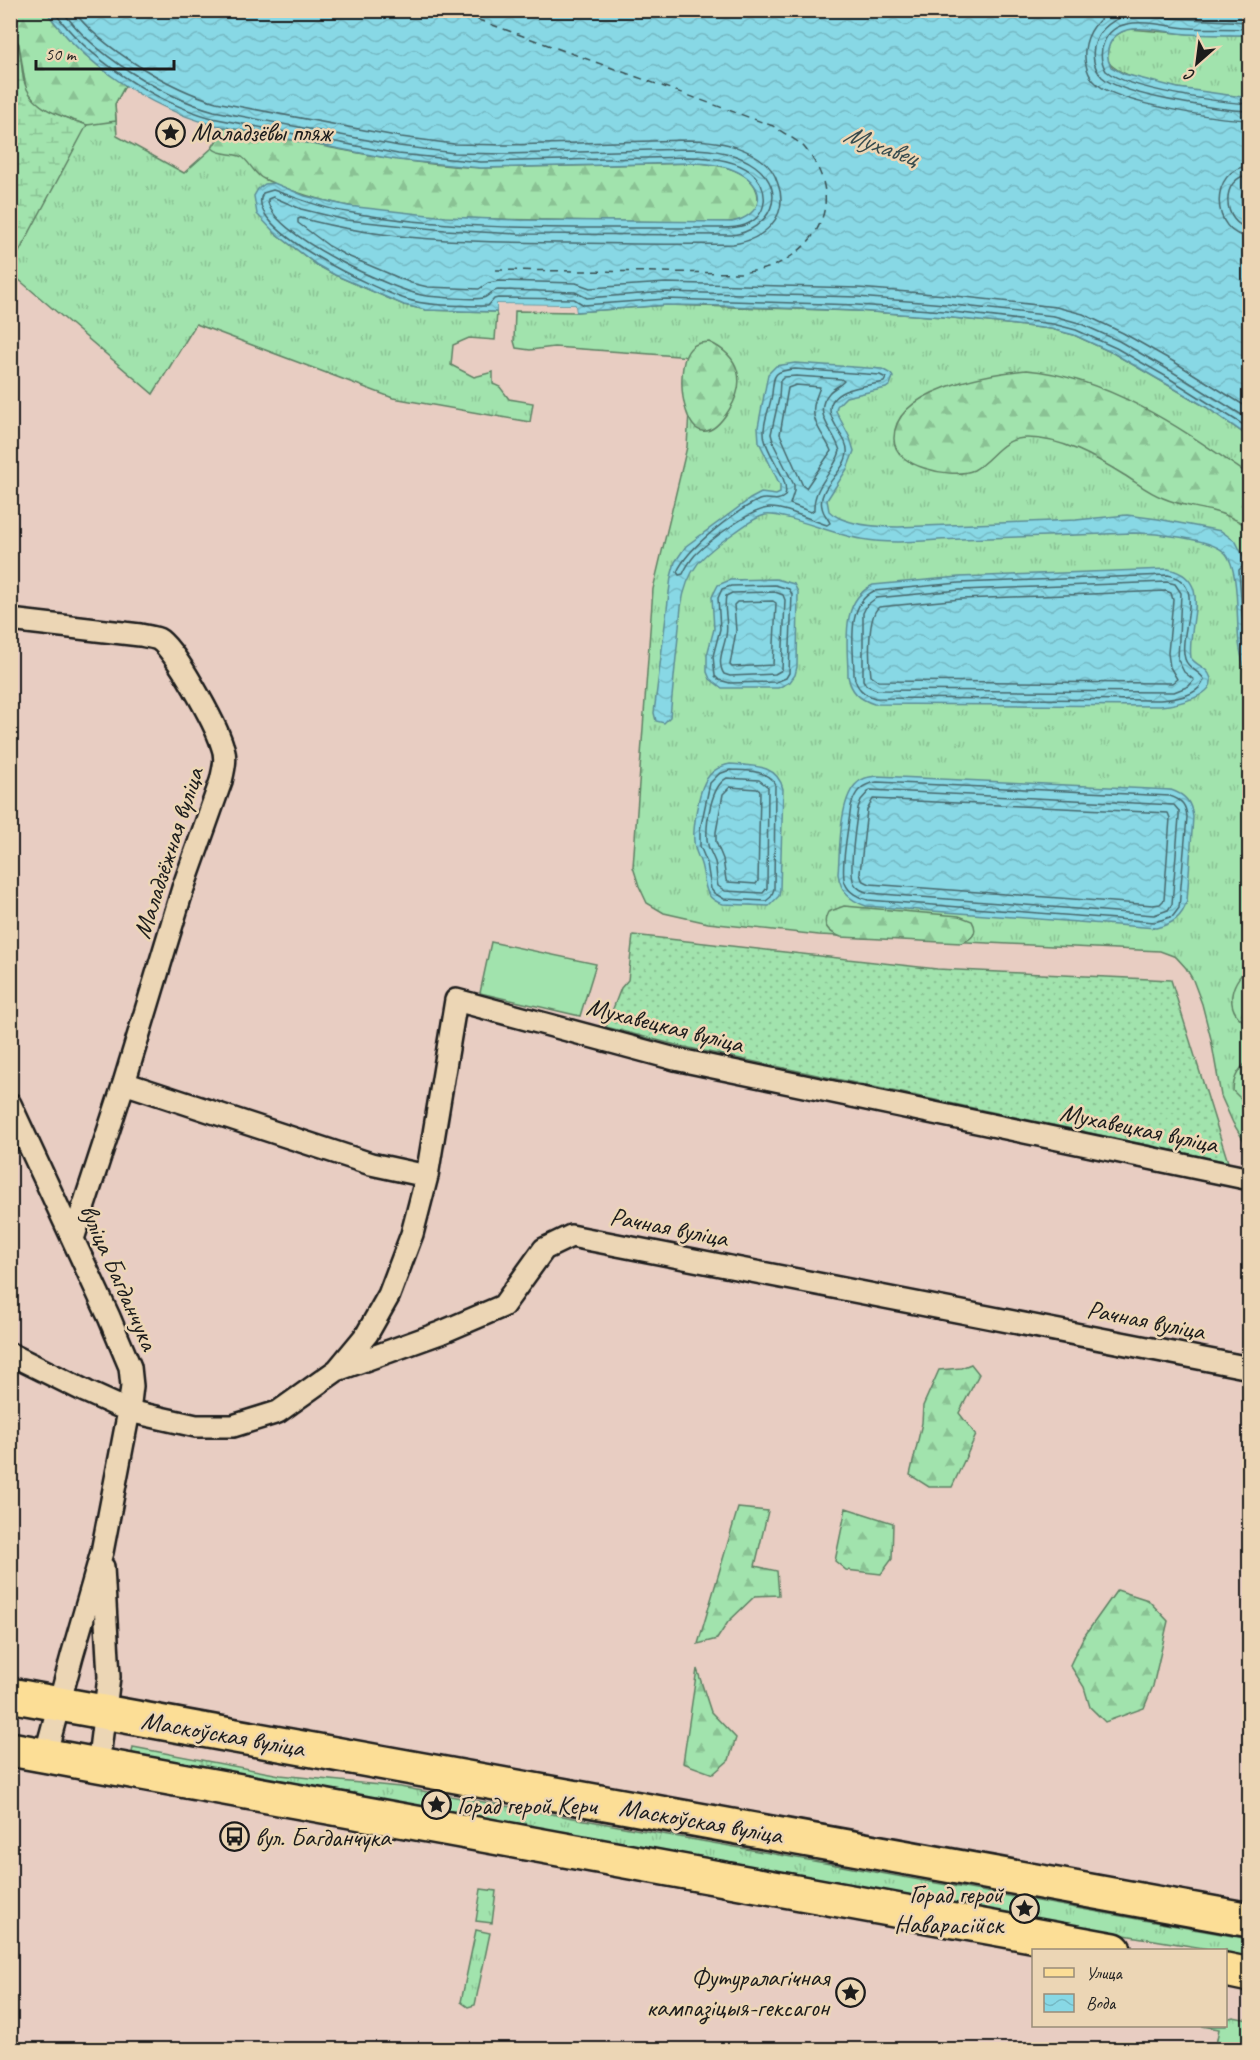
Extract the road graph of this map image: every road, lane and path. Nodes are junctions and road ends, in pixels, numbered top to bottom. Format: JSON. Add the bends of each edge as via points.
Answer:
{"nodes":[{"id":1,"x":10,"y":620,"type":"edge"},
{"id":2,"x":124,"y":1083,"type":"junction"},
{"id":3,"x":10,"y":1104,"type":"edge"},
{"id":4,"x":427,"y":1176,"type":"junction"},
{"id":5,"x":1250,"y":1179,"type":"edge"},
{"id":6,"x":73,"y":1239,"type":"junction"},
{"id":7,"x":10,"y":1354,"type":"edge"},
{"id":8,"x":1250,"y":1368,"type":"edge"},
{"id":9,"x":337,"y":1370,"type":"junction"},
{"id":10,"x":129,"y":1411,"type":"junction"},
{"id":11,"x":102,"y":1552,"type":"junction"},
{"id":12,"x":10,"y":1695,"type":"edge"},
{"id":13,"x":60,"y":1705,"type":"junction"},
{"id":14,"x":105,"y":1713,"type":"junction"},
{"id":15,"x":10,"y":1749,"type":"edge"},
{"id":16,"x":45,"y":1756,"type":"junction"},
{"id":17,"x":98,"y":1766,"type":"junction"},
{"id":18,"x":1250,"y":1920,"type":"edge"},
{"id":19,"x":1108,"y":1949,"type":"edge"},
{"id":20,"x":1227,"y":1970,"type":"edge"},
{"id":21,"x":1250,"y":1975,"type":"edge"}],
"edges":[{"from":1,"to":2,"type":"street","name":"Маладзёжная вуліца","via":[[158,639],[170,649],[188,677],[222,745],[226,763],[221,781],[183,888]]},
{"from":2,"to":4,"type":"street","via":[[371,1164]]},
{"from":2,"to":6,"type":"street","name":"Маладзёжная вуліца"},
{"from":3,"to":6,"type":"street","name":"вуліца Багданчука"},
{"from":4,"to":5,"type":"street","name":"Мухавецкая вуліца","via":[[456,1000],[675,1059]]},
{"from":4,"to":9,"type":"street","name":"Мухавецкая вуліца","via":[[412,1234],[389,1295],[367,1334]]},
{"from":6,"to":10,"type":"street","name":"вуліца Багданчука","via":[[130,1367]]},
{"from":7,"to":10,"type":"street","name":"Рачная вуліца"},
{"from":8,"to":9,"type":"street","name":"Рачная вуліца","via":[[571,1236],[544,1250],[504,1305]]},
{"from":9,"to":10,"type":"street","name":"Рачная вуліца","via":[[278,1412],[232,1426],[196,1426]]},
{"from":10,"to":11,"type":"street","name":"вуліца Багданчука"},
{"from":11,"to":13,"type":"street","name":"вуліца Багданчука"},
{"from":11,"to":14,"type":"street","name":"вуліца Багданчука","via":[[109,1677]]},
{"from":12,"to":13,"type":"main road","name":"Маскоўская вуліца"},
{"from":13,"to":14,"type":"main road","name":"Маскоўская вуліца"},
{"from":13,"to":16,"type":"street","name":"вуліца Багданчука"},
{"from":14,"to":17,"type":"street","name":"вуліца Багданчука"},
{"from":14,"to":18,"type":"main road","name":"Маскоўская вуліца"},
{"from":15,"to":16,"type":"main road","name":"Маскоўская вуліца"},
{"from":16,"to":17,"type":"main road","name":"Маскоўская вуліца"},
{"from":17,"to":19,"type":"main road","name":"Маскоўская вуліца"},
{"from":20,"to":21,"type":"main road"}]}
